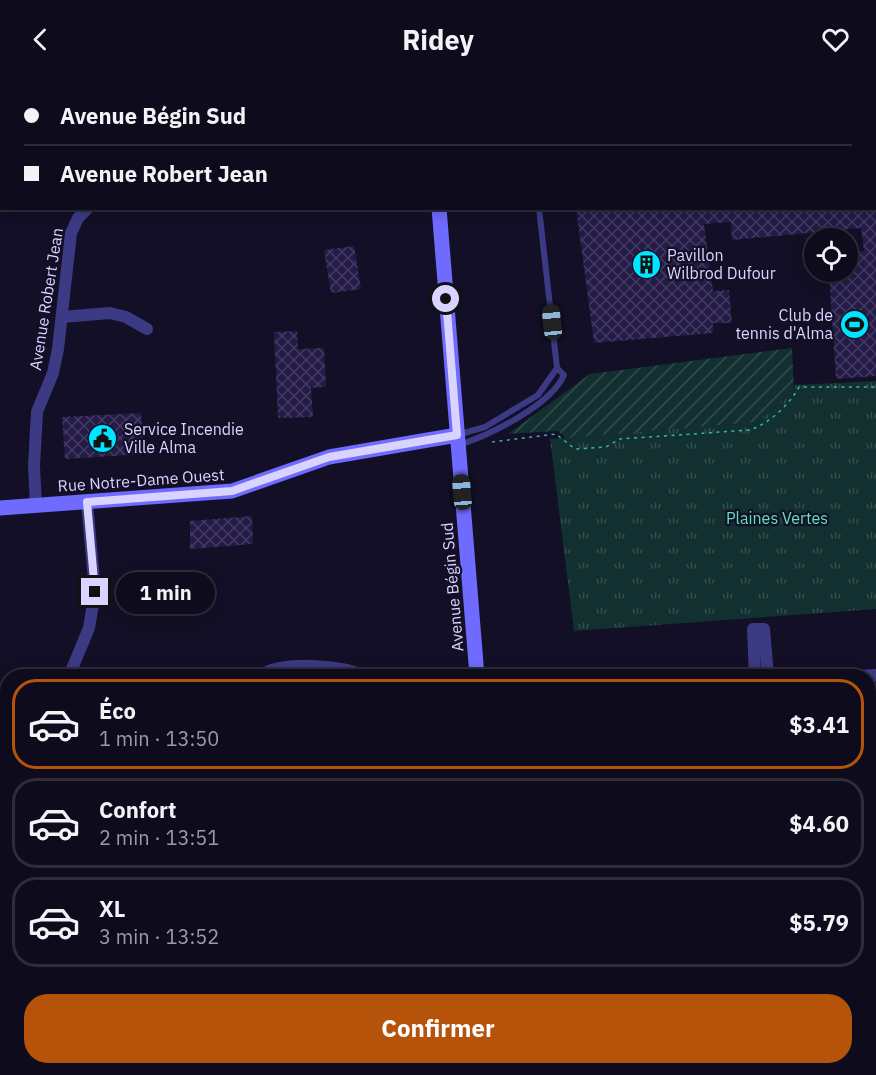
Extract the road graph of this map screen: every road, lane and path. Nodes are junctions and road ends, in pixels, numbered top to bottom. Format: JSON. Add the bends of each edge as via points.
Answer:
{"nodes":[{"id":1,"x":86,"y":210,"type":"edge"},
{"id":2,"x":439,"y":210,"type":"edge"},
{"id":3,"x":539,"y":210,"type":"edge"},
{"id":4,"x":62,"y":317,"type":"junction"},
{"id":5,"x":147,"y":329,"type":"dead end"},
{"id":6,"x":556,"y":368,"type":"junction"},
{"id":7,"x":876,"y":387,"type":"edge"},
{"id":8,"x":458,"y":440,"type":"junction"},
{"id":9,"x":491,"y":442,"type":"dead end"},
{"id":10,"x":87,"y":502,"type":"junction"},
{"id":11,"x":36,"y":506,"type":"junction"},
{"id":12,"x":0,"y":508,"type":"edge"},
{"id":13,"x":72,"y":669,"type":"edge"},
{"id":14,"x":276,"y":669,"type":"edge"},
{"id":15,"x":330,"y":669,"type":"edge"},
{"id":16,"x":476,"y":669,"type":"edge"},
{"id":17,"x":755,"y":669,"type":"edge"},
{"id":18,"x":767,"y":669,"type":"edge"}],
"edges":[{"from":1,"to":4,"type":"street","name":"Avenue Robert Jean","via":[[71,233]]},
{"from":2,"to":8,"type":"street","name":"Avenue Bégin Sud"},
{"from":3,"to":6,"type":"lane"},
{"from":4,"to":5,"type":"street","via":[[110,313]]},
{"from":4,"to":11,"type":"street","name":"Avenue Robert Jean","via":[[53,373],[37,412]]},
{"from":6,"to":8,"type":"lane","via":[[538,395]]},
{"from":6,"to":8,"type":"lane","via":[[564,375],[549,397],[474,440]]},
{"from":7,"to":9,"type":"path","via":[[799,387],[790,401],[750,430],[620,439],[606,447],[575,448],[556,435]]},
{"from":8,"to":10,"type":"street","name":"Rue Notre-Dame Ouest","via":[[329,457],[232,491]]},
{"from":8,"to":16,"type":"street","name":"Avenue Bégin Sud"},
{"from":10,"to":11,"type":"street","name":"Rue Notre-Dame Ouest"},
{"from":10,"to":13,"type":"street","via":[[95,592],[89,628]]},
{"from":11,"to":12,"type":"street","name":"Rue Notre-Dame Ouest"},
{"from":14,"to":15,"type":"street"},
{"from":17,"to":18,"type":"street","via":[[753,629],[764,629]]}]}
